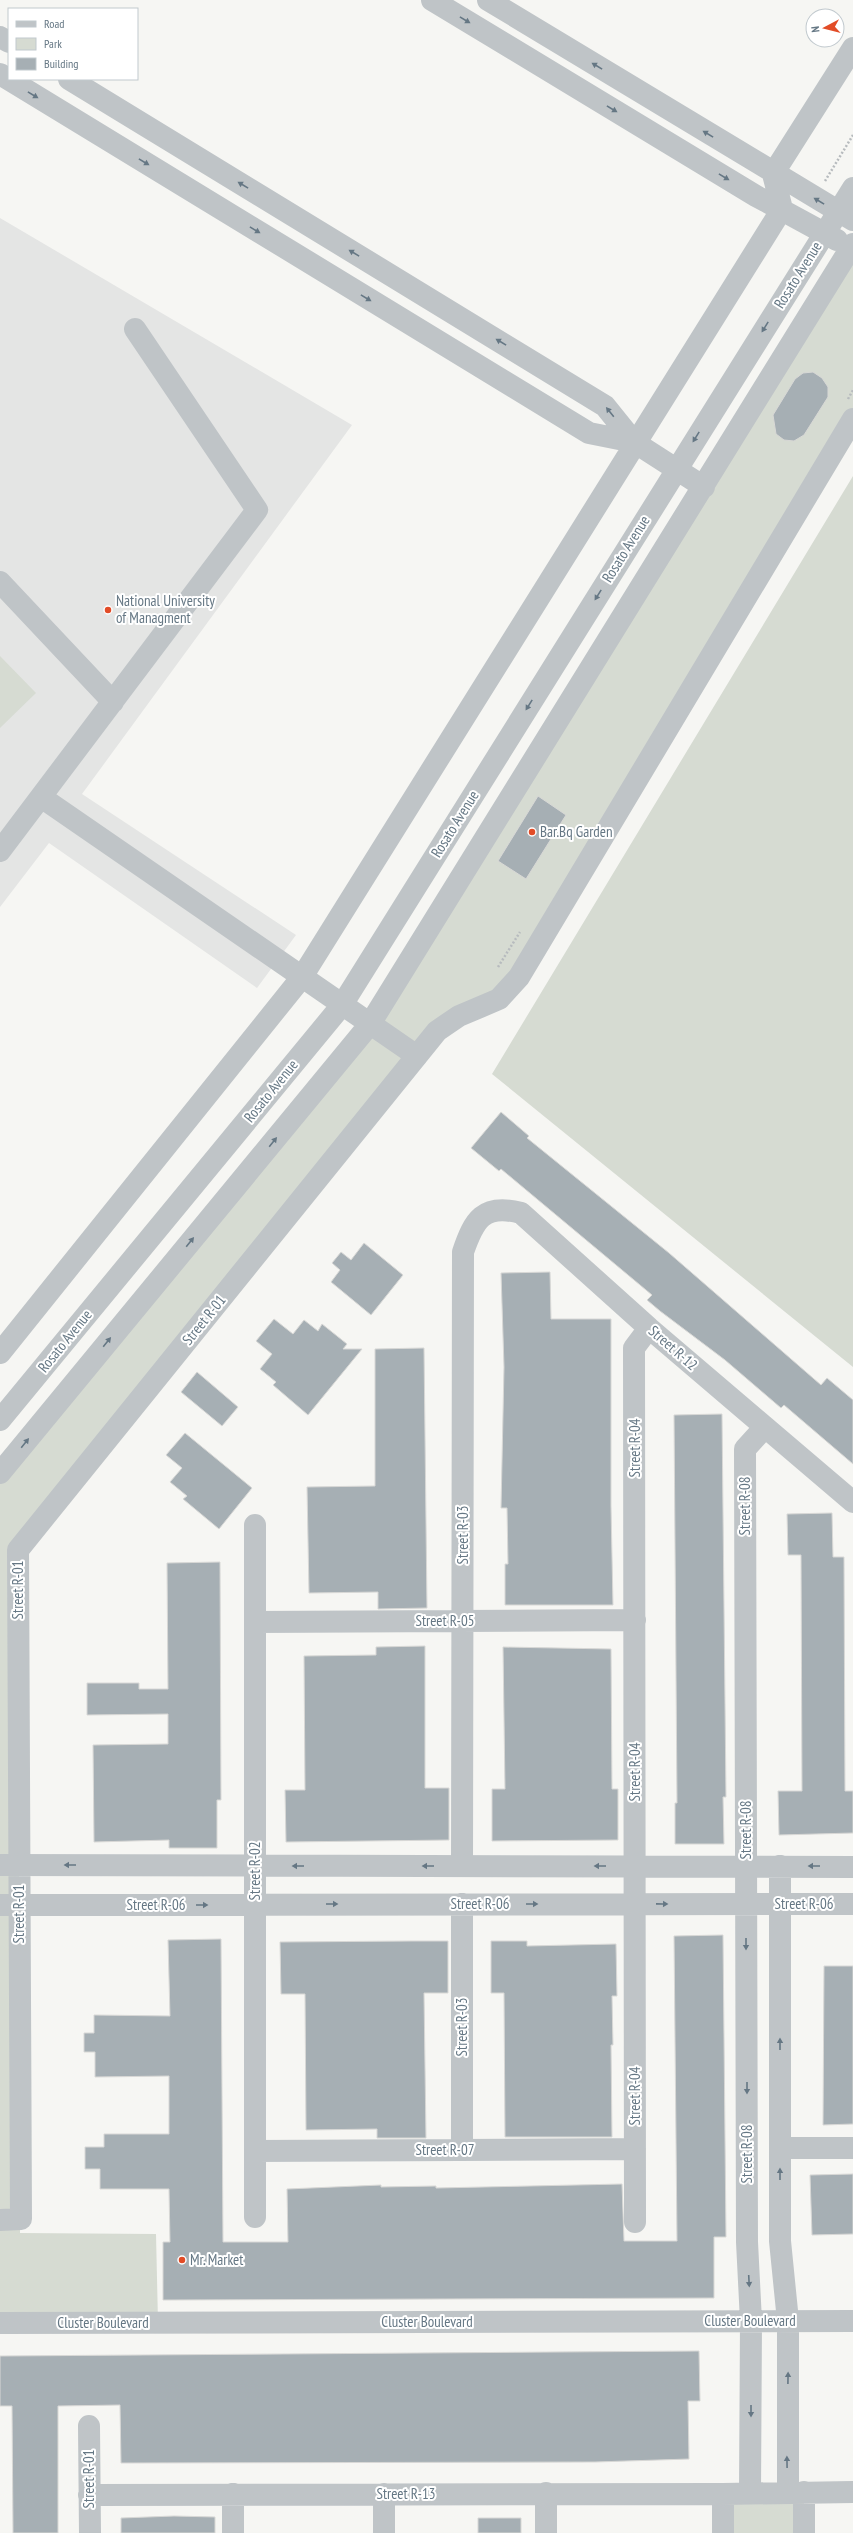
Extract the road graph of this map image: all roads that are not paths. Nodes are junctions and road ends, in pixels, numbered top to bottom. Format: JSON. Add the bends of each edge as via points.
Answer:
{"nodes":[{"id":1,"x":432,"y":0,"type":"edge"},
{"id":2,"x":488,"y":0,"type":"edge"},
{"id":3,"x":853,"y":48,"type":"edge"},
{"id":4,"x":10,"y":80,"type":"edge"},
{"id":5,"x":71,"y":80,"type":"edge"},
{"id":6,"x":773,"y":174,"type":"junction"},
{"id":7,"x":853,"y":188,"type":"edge"},
{"id":8,"x":782,"y":209,"type":"junction"},
{"id":9,"x":845,"y":216,"type":"edge"},
{"id":10,"x":824,"y":234,"type":"junction"},
{"id":11,"x":852,"y":246,"type":"edge"},
{"id":12,"x":135,"y":329,"type":"dead end"},
{"id":13,"x":849,"y":412,"type":"edge"},
{"id":14,"x":634,"y":442,"type":"junction"},
{"id":15,"x":676,"y":469,"type":"junction"},
{"id":16,"x":704,"y":487,"type":"junction"},
{"id":17,"x":0,"y":582,"type":"edge"},
{"id":18,"x":113,"y":702,"type":"junction"},
{"id":19,"x":41,"y":797,"type":"junction"},
{"id":20,"x":0,"y":851,"type":"edge"},
{"id":21,"x":302,"y":977,"type":"junction"},
{"id":22,"x":342,"y":1005,"type":"junction"},
{"id":23,"x":370,"y":1024,"type":"junction"},
{"id":24,"x":417,"y":1056,"type":"junction"},
{"id":25,"x":488,"y":1212,"type":"joint"},
{"id":26,"x":649,"y":1328,"type":"junction"},
{"id":27,"x":0,"y":1353,"type":"edge"},
{"id":28,"x":0,"y":1420,"type":"edge"},
{"id":29,"x":765,"y":1427,"type":"junction"},
{"id":30,"x":0,"y":1473,"type":"edge"},
{"id":31,"x":853,"y":1502,"type":"edge"},
{"id":32,"x":255,"y":1525,"type":"dead end"},
{"id":33,"x":635,"y":1620,"type":"junction"},
{"id":34,"x":463,"y":1621,"type":"junction"},
{"id":35,"x":256,"y":1622,"type":"junction"},
{"id":36,"x":9,"y":1865,"type":"edge"},
{"id":37,"x":255,"y":1866,"type":"junction"},
{"id":38,"x":462,"y":1866,"type":"junction"},
{"id":39,"x":635,"y":1866,"type":"junction"},
{"id":40,"x":746,"y":1866,"type":"junction"},
{"id":41,"x":780,"y":1866,"type":"junction"},
{"id":42,"x":853,"y":1866,"type":"edge"},
{"id":43,"x":255,"y":1904,"type":"junction"},
{"id":44,"x":462,"y":1904,"type":"junction"},
{"id":45,"x":635,"y":1904,"type":"junction"},
{"id":46,"x":780,"y":1904,"type":"junction"},
{"id":47,"x":853,"y":1904,"type":"edge"},
{"id":48,"x":9,"y":1905,"type":"edge"},
{"id":49,"x":746,"y":1905,"type":"junction"},
{"id":50,"x":780,"y":2148,"type":"junction"},
{"id":51,"x":853,"y":2148,"type":"edge"},
{"id":52,"x":462,"y":2149,"type":"junction"},
{"id":53,"x":635,"y":2149,"type":"junction"},
{"id":54,"x":255,"y":2151,"type":"junction"},
{"id":55,"x":748,"y":2201,"type":"junction"},
{"id":56,"x":780,"y":2201,"type":"junction"},
{"id":57,"x":255,"y":2217,"type":"dead end"},
{"id":58,"x":0,"y":2220,"type":"edge"},
{"id":59,"x":635,"y":2222,"type":"dead end"},
{"id":60,"x":751,"y":2321,"type":"junction"},
{"id":61,"x":788,"y":2321,"type":"junction"},
{"id":62,"x":853,"y":2321,"type":"edge"},
{"id":63,"x":0,"y":2323,"type":"edge"},
{"id":64,"x":89,"y":2426,"type":"dead end"},
{"id":65,"x":750,"y":2492,"type":"junction"},
{"id":66,"x":796,"y":2492,"type":"junction"},
{"id":67,"x":853,"y":2492,"type":"edge"},
{"id":68,"x":546,"y":2493,"type":"junction"},
{"id":69,"x":233,"y":2494,"type":"junction"},
{"id":70,"x":384,"y":2494,"type":"junction"},
{"id":71,"x":723,"y":2494,"type":"junction"},
{"id":72,"x":89,"y":2495,"type":"junction"},
{"id":73,"x":90,"y":2533,"type":"edge"},
{"id":74,"x":233,"y":2533,"type":"edge"},
{"id":75,"x":384,"y":2533,"type":"edge"},
{"id":76,"x":546,"y":2533,"type":"edge"},
{"id":77,"x":723,"y":2533,"type":"edge"},
{"id":78,"x":804,"y":2533,"type":"edge"}],
"edges":[{"from":1,"to":8,"type":"street","one_way":true,"via":[[732,182]]},
{"from":6,"to":2,"type":"street","one_way":true},
{"from":3,"to":6,"type":"street"},
{"from":4,"to":14,"type":"street","one_way":true,"via":[[589,433]]},
{"from":14,"to":5,"type":"street","one_way":true,"via":[[604,406]]},
{"from":6,"to":8,"type":"street"},
{"from":9,"to":6,"type":"street","one_way":true},
{"from":7,"to":9,"type":"street","name":"Rosato Avenue"},
{"from":8,"to":10,"type":"street"},
{"from":8,"to":14,"type":"street"},
{"from":9,"to":10,"type":"street","name":"Rosato Avenue"},
{"from":10,"to":11,"type":"street"},
{"from":10,"to":15,"type":"street","name":"Rosato Avenue","one_way":true},
{"from":11,"to":16,"type":"street","name":"Rosato Avenue"},
{"from":12,"to":18,"type":"street","via":[[257,510]]},
{"from":13,"to":24,"type":"street","name":"Street R-01","via":[[518,977],[499,999],[459,1016],[438,1031]]},
{"from":14,"to":15,"type":"street"},
{"from":14,"to":21,"type":"street"},
{"from":15,"to":16,"type":"street"},
{"from":15,"to":22,"type":"street","name":"Rosato Avenue","one_way":true},
{"from":16,"to":23,"type":"street","name":"Rosato Avenue"},
{"from":17,"to":18,"type":"street"},
{"from":18,"to":19,"type":"street"},
{"from":19,"to":20,"type":"street"},
{"from":19,"to":21,"type":"street"},
{"from":21,"to":22,"type":"street"},
{"from":21,"to":27,"type":"street"},
{"from":22,"to":23,"type":"street"},
{"from":22,"to":28,"type":"street","name":"Rosato Avenue"},
{"from":23,"to":24,"type":"street"},
{"from":30,"to":23,"type":"street","name":"Rosato Avenue","one_way":true},
{"from":24,"to":36,"type":"street","name":"Street R-01","via":[[18,1550]]},
{"from":25,"to":26,"type":"street","name":"Street R-12","via":[[504,1209],[520,1213]]},
{"from":25,"to":34,"type":"street","name":"Street R-03","via":[[472,1227],[463,1252]]},
{"from":26,"to":29,"type":"street","name":"Street R-12"},
{"from":26,"to":33,"type":"street","name":"Street R-04","via":[[634,1348]]},
{"from":29,"to":31,"type":"street","name":"Street R-12"},
{"from":29,"to":40,"type":"street","name":"Street R-08","via":[[744,1449]]},
{"from":32,"to":35,"type":"street","name":"Street R-02"},
{"from":33,"to":34,"type":"street","name":"Street R-05"},
{"from":33,"to":39,"type":"street","name":"Street R-04"},
{"from":34,"to":35,"type":"street","name":"Street R-05"},
{"from":34,"to":38,"type":"street","name":"Street R-03"},
{"from":35,"to":37,"type":"street","name":"Street R-02"},
{"from":37,"to":36,"type":"street","one_way":true},
{"from":36,"to":48,"type":"street","name":"Street R-01"},
{"from":38,"to":37,"type":"street","one_way":true},
{"from":37,"to":43,"type":"street","name":"Street R-02"},
{"from":39,"to":38,"type":"street","one_way":true},
{"from":39,"to":40,"type":"street"},
{"from":39,"to":45,"type":"street","name":"Street R-04"},
{"from":40,"to":41,"type":"street"},
{"from":40,"to":49,"type":"street","name":"Street R-08"},
{"from":42,"to":41,"type":"street","one_way":true},
{"from":41,"to":46,"type":"street"},
{"from":43,"to":44,"type":"street","name":"Street R-06","one_way":true},
{"from":48,"to":43,"type":"street","name":"Street R-06","one_way":true},
{"from":43,"to":54,"type":"street","name":"Street R-02"},
{"from":44,"to":45,"type":"street","name":"Street R-06","one_way":true},
{"from":44,"to":52,"type":"street","name":"Street R-03"},
{"from":45,"to":49,"type":"street","name":"Street R-06","one_way":true},
{"from":45,"to":53,"type":"street","name":"Street R-04"},
{"from":46,"to":47,"type":"street","name":"Street R-06"},
{"from":46,"to":49,"type":"street","name":"Street R-06"},
{"from":50,"to":46,"type":"street","one_way":true},
{"from":48,"to":58,"type":"street","name":"Street R-01","via":[[21,2219]]},
{"from":49,"to":55,"type":"street","name":"Street R-08","one_way":true},
{"from":50,"to":51,"type":"street"},
{"from":56,"to":50,"type":"street","one_way":true},
{"from":52,"to":53,"type":"street","name":"Street R-07"},
{"from":52,"to":54,"type":"street","name":"Street R-07"},
{"from":53,"to":59,"type":"street","name":"Street R-04"},
{"from":54,"to":57,"type":"street","name":"Street R-02"},
{"from":55,"to":56,"type":"street"},
{"from":55,"to":60,"type":"street","name":"Street R-08","one_way":true},
{"from":56,"to":61,"type":"street","via":[[780,2241]]},
{"from":60,"to":61,"type":"street","name":"Cluster Boulevard"},
{"from":60,"to":63,"type":"street","name":"Cluster Boulevard"},
{"from":60,"to":65,"type":"street","name":"Street R-08","one_way":true},
{"from":61,"to":62,"type":"street","name":"Cluster Boulevard"},
{"from":66,"to":61,"type":"street","one_way":true},
{"from":64,"to":72,"type":"street","name":"Street R-01"},
{"from":65,"to":66,"type":"street"},
{"from":65,"to":71,"type":"street"},
{"from":66,"to":67,"type":"street"},
{"from":66,"to":78,"type":"street"},
{"from":68,"to":70,"type":"street","name":"Street R-13"},
{"from":68,"to":71,"type":"street","name":"Street R-13"},
{"from":68,"to":76,"type":"street"},
{"from":69,"to":70,"type":"street","name":"Street R-13"},
{"from":69,"to":72,"type":"street","name":"Street R-13"},
{"from":69,"to":74,"type":"street"},
{"from":70,"to":75,"type":"street"},
{"from":71,"to":77,"type":"street"},
{"from":72,"to":73,"type":"street","name":"Street R-01"}]}
